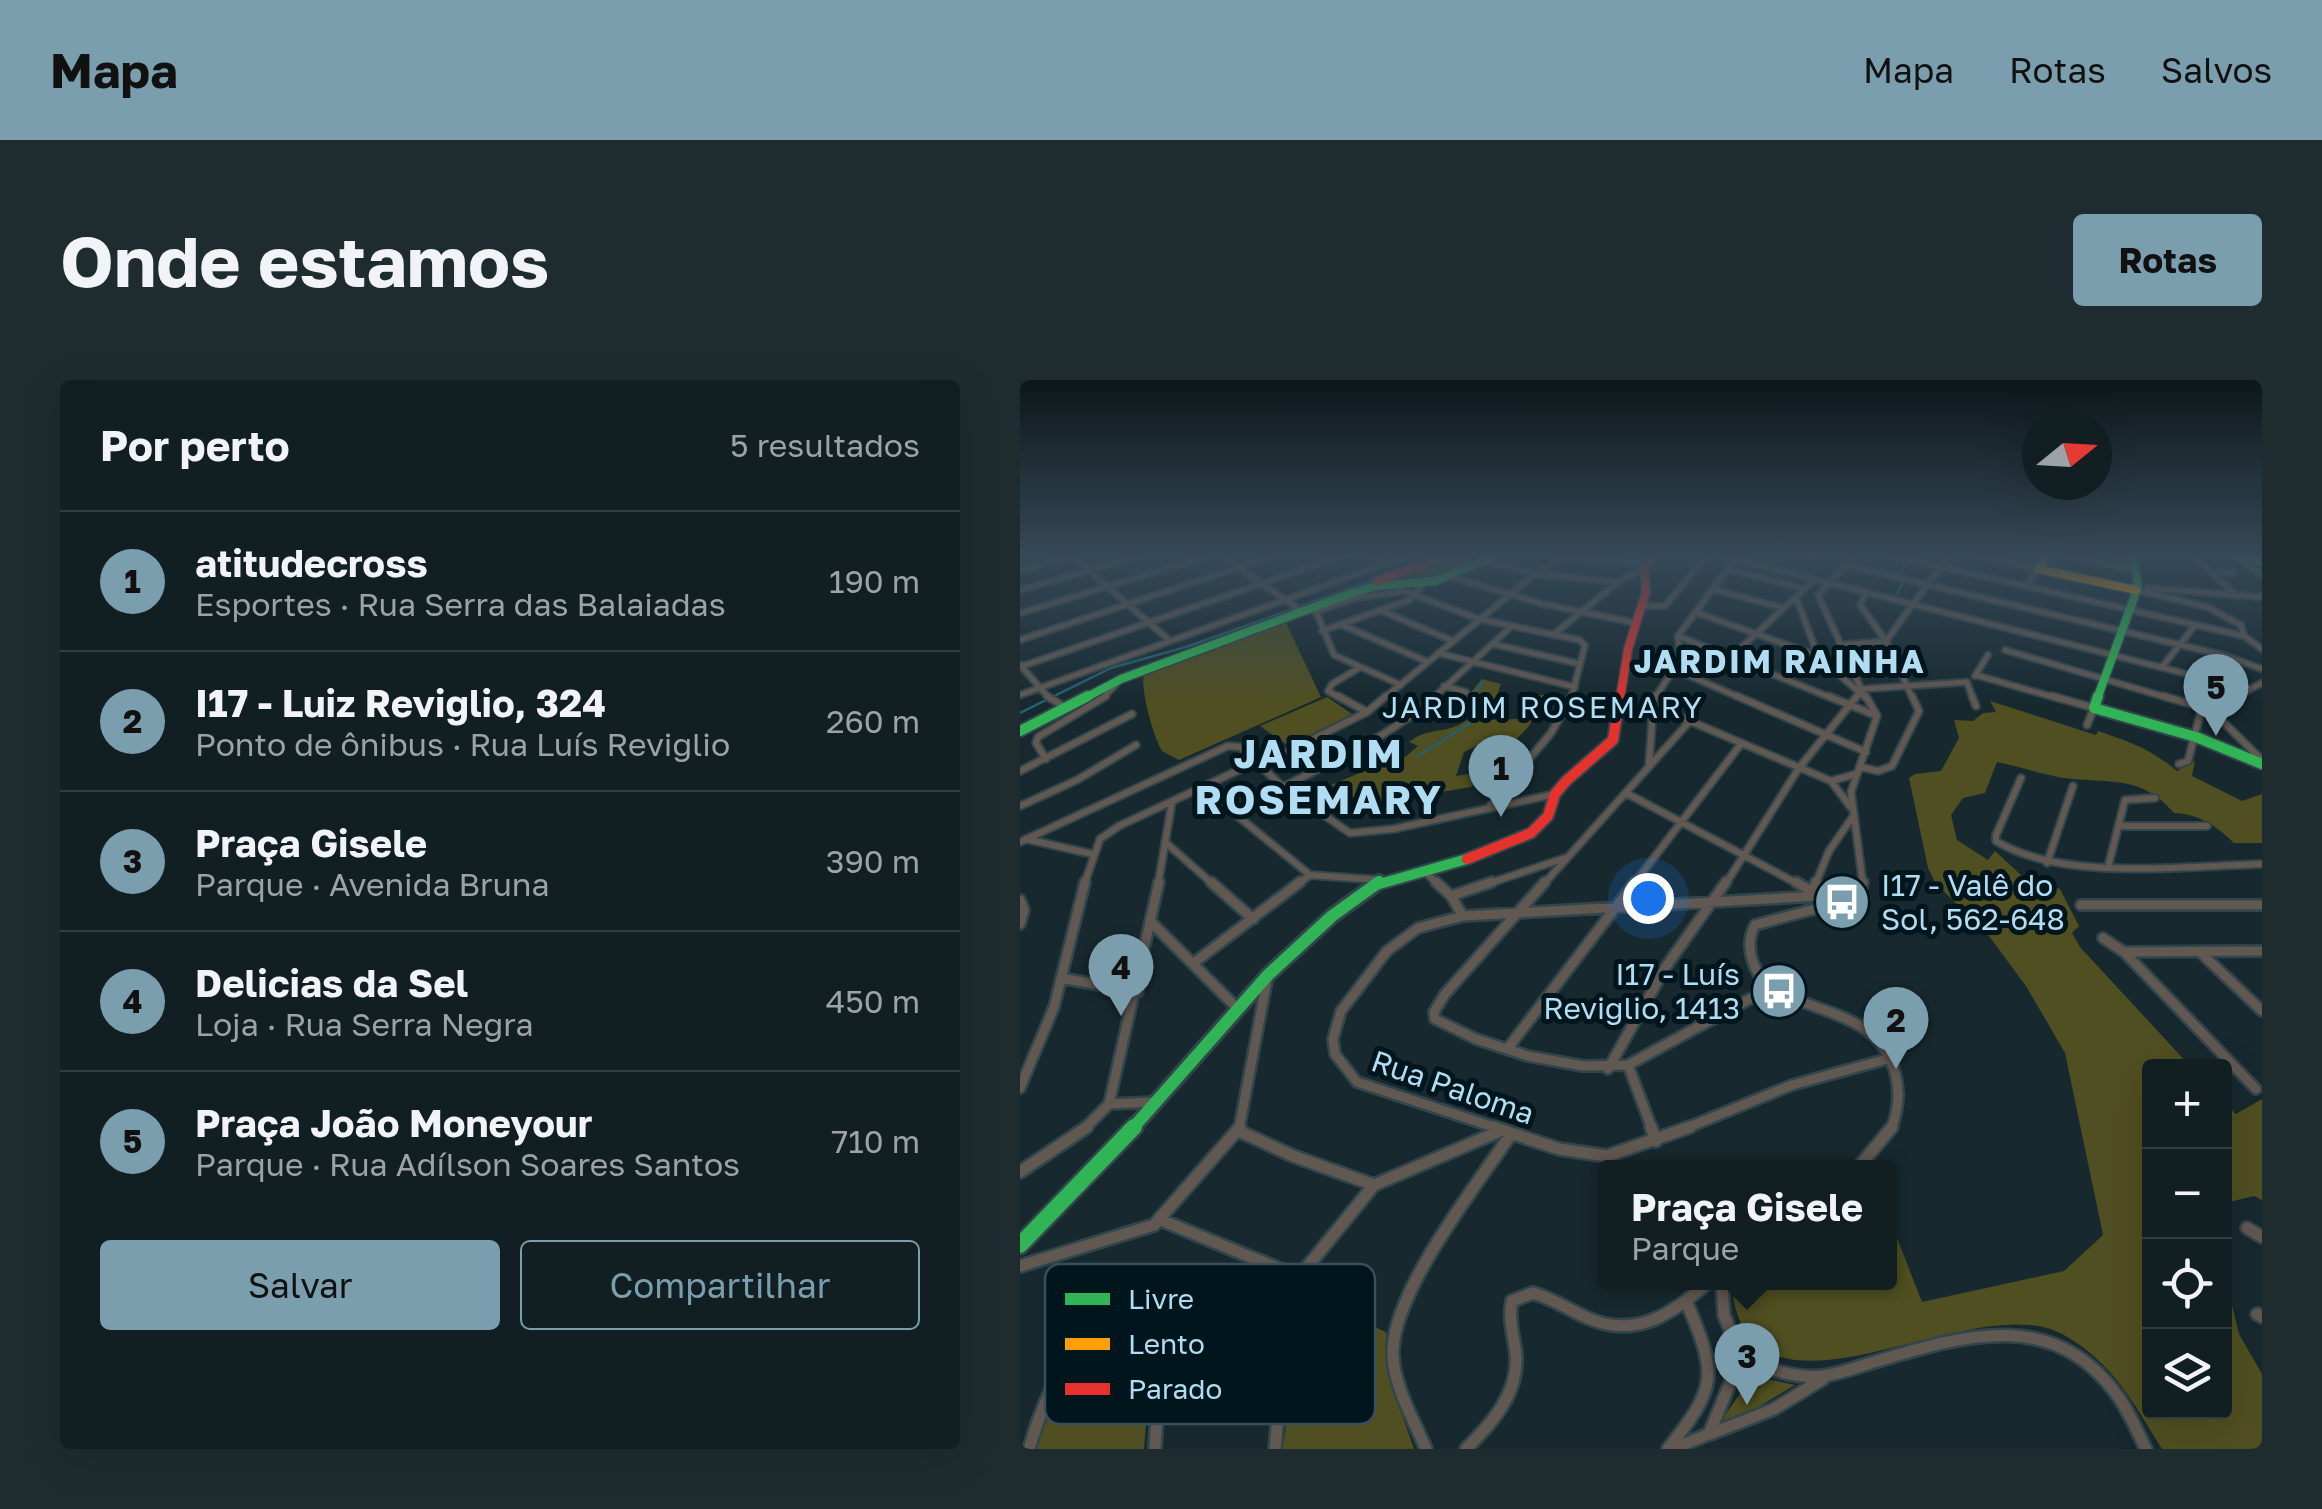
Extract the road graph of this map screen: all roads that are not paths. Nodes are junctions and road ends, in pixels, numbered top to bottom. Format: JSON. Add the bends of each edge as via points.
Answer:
{"nodes":[{"id":1,"x":1048,"y":605,"type":"edge"},
{"id":2,"x":1124,"y":605,"type":"edge"},
{"id":3,"x":1128,"y":605,"type":"edge"},
{"id":4,"x":1202,"y":605,"type":"edge"},
{"id":5,"x":1271,"y":605,"type":"edge"},
{"id":6,"x":1295,"y":605,"type":"edge"},
{"id":7,"x":1316,"y":605,"type":"edge"},
{"id":8,"x":1324,"y":605,"type":"edge"},
{"id":9,"x":1396,"y":605,"type":"edge"},
{"id":10,"x":1438,"y":605,"type":"edge"},
{"id":11,"x":1496,"y":605,"type":"edge"},
{"id":12,"x":1552,"y":605,"type":"edge"},
{"id":13,"x":1589,"y":605,"type":"edge"},
{"id":14,"x":1656,"y":605,"type":"edge"},
{"id":15,"x":1700,"y":605,"type":"edge"},
{"id":16,"x":1776,"y":605,"type":"edge"},
{"id":17,"x":1787,"y":605,"type":"edge"},
{"id":18,"x":1797,"y":605,"type":"edge"},
{"id":19,"x":1820,"y":605,"type":"edge"},
{"id":20,"x":1860,"y":605,"type":"edge"},
{"id":21,"x":1914,"y":605,"type":"joint"},
{"id":22,"x":2013,"y":605,"type":"edge"},
{"id":23,"x":2046,"y":605,"type":"edge"},
{"id":24,"x":2108,"y":605,"type":"edge"},
{"id":25,"x":2132,"y":605,"type":"edge"},
{"id":26,"x":2199,"y":605,"type":"edge"},
{"id":27,"x":1642,"y":606,"type":"joint"},
{"id":28,"x":2018,"y":606,"type":"junction"},
{"id":29,"x":1784,"y":607,"type":"junction"},
{"id":30,"x":1798,"y":608,"type":"junction"},
{"id":31,"x":1304,"y":609,"type":"junction"},
{"id":32,"x":2131,"y":610,"type":"junction"},
{"id":33,"x":1382,"y":611,"type":"junction"},
{"id":34,"x":1580,"y":612,"type":"junction"},
{"id":35,"x":1695,"y":612,"type":"junction"},
{"id":36,"x":1020,"y":613,"type":"edge"},
{"id":37,"x":2049,"y":614,"type":"junction"},
{"id":38,"x":1479,"y":619,"type":"junction"},
{"id":39,"x":1636,"y":623,"type":"junction"},
{"id":40,"x":1146,"y":624,"type":"junction"},
{"id":41,"x":2194,"y":624,"type":"junction"},
{"id":42,"x":1342,"y":626,"type":"junction"},
{"id":43,"x":1512,"y":626,"type":"junction"},
{"id":44,"x":2008,"y":628,"type":"junction"},
{"id":45,"x":1322,"y":631,"type":"junction"},
{"id":46,"x":2123,"y":631,"type":"junction"},
{"id":47,"x":1756,"y":634,"type":"junction"},
{"id":48,"x":1554,"y":635,"type":"junction"},
{"id":49,"x":1678,"y":636,"type":"junction"},
{"id":50,"x":2244,"y":636,"type":"junction"},
{"id":51,"x":1020,"y":640,"type":"edge"},
{"id":52,"x":1453,"y":640,"type":"junction"},
{"id":53,"x":1170,"y":641,"type":"junction"},
{"id":54,"x":1886,"y":641,"type":"junction"},
{"id":55,"x":1493,"y":644,"type":"junction"},
{"id":56,"x":1841,"y":644,"type":"junction"},
{"id":57,"x":2178,"y":644,"type":"junction"},
{"id":58,"x":2262,"y":649,"type":"edge"},
{"id":59,"x":2005,"y":650,"type":"dead end"},
{"id":60,"x":1438,"y":653,"type":"junction"},
{"id":61,"x":1988,"y":654,"type":"dead end"},
{"id":62,"x":2114,"y":655,"type":"junction"},
{"id":63,"x":1818,"y":656,"type":"junction"},
{"id":64,"x":1731,"y":658,"type":"junction"},
{"id":65,"x":1428,"y":662,"type":"junction"},
{"id":66,"x":1472,"y":662,"type":"junction"},
{"id":67,"x":1576,"y":663,"type":"dead end"},
{"id":68,"x":1020,"y":666,"type":"edge"},
{"id":69,"x":2162,"y":667,"type":"junction"},
{"id":70,"x":1359,"y":668,"type":"junction"},
{"id":71,"x":2262,"y":669,"type":"edge"},
{"id":72,"x":1674,"y":670,"type":"junction"},
{"id":73,"x":1976,"y":675,"type":"junction"},
{"id":74,"x":1121,"y":679,"type":"junction"},
{"id":75,"x":2105,"y":680,"type":"junction"},
{"id":76,"x":1967,"y":682,"type":"junction"},
{"id":77,"x":2262,"y":683,"type":"edge"},
{"id":78,"x":1401,"y":685,"type":"junction"},
{"id":79,"x":1908,"y":685,"type":"junction"},
{"id":80,"x":1444,"y":686,"type":"junction"},
{"id":81,"x":1575,"y":687,"type":"junction"},
{"id":82,"x":1039,"y":688,"type":"junction"},
{"id":83,"x":1466,"y":692,"type":"dead end"},
{"id":84,"x":1862,"y":692,"type":"junction"},
{"id":85,"x":1020,"y":695,"type":"edge"},
{"id":86,"x":2237,"y":696,"type":"dead end"},
{"id":87,"x":1055,"y":702,"type":"junction"},
{"id":88,"x":1849,"y":705,"type":"junction"},
{"id":89,"x":1652,"y":706,"type":"junction"},
{"id":90,"x":1976,"y":706,"type":"dead end"},
{"id":91,"x":2205,"y":706,"type":"junction"},
{"id":92,"x":2094,"y":708,"type":"junction"},
{"id":93,"x":1367,"y":712,"type":"junction"},
{"id":94,"x":1132,"y":714,"type":"dead end"},
{"id":95,"x":1878,"y":716,"type":"junction"},
{"id":96,"x":1689,"y":722,"type":"junction"},
{"id":97,"x":2087,"y":724,"type":"dead end"},
{"id":98,"x":1020,"y":729,"type":"edge"},
{"id":99,"x":1824,"y":734,"type":"junction"},
{"id":100,"x":2196,"y":737,"type":"junction"},
{"id":101,"x":1741,"y":744,"type":"junction"},
{"id":102,"x":1136,"y":745,"type":"dead end"},
{"id":103,"x":1866,"y":752,"type":"junction"},
{"id":104,"x":1046,"y":759,"type":"junction"},
{"id":105,"x":2262,"y":762,"type":"edge"},
{"id":106,"x":1258,"y":764,"type":"junction"},
{"id":107,"x":1649,"y":764,"type":"junction"},
{"id":108,"x":2180,"y":764,"type":"dead end"},
{"id":109,"x":1799,"y":768,"type":"junction"},
{"id":110,"x":1858,"y":770,"type":"junction"},
{"id":111,"x":1020,"y":771,"type":"edge"},
{"id":112,"x":2022,"y":778,"type":"dead end"},
{"id":113,"x":1831,"y":781,"type":"junction"},
{"id":114,"x":2073,"y":786,"type":"dead end"},
{"id":115,"x":1202,"y":787,"type":"junction"},
{"id":116,"x":1284,"y":787,"type":"junction"},
{"id":117,"x":1626,"y":793,"type":"junction"},
{"id":118,"x":1554,"y":794,"type":"junction"},
{"id":119,"x":2155,"y":798,"type":"dead end"},
{"id":120,"x":1172,"y":802,"type":"junction"},
{"id":121,"x":1020,"y":806,"type":"edge"},
{"id":122,"x":1488,"y":808,"type":"junction"},
{"id":123,"x":1853,"y":812,"type":"junction"},
{"id":124,"x":1680,"y":821,"type":"junction"},
{"id":125,"x":2119,"y":826,"type":"junction"},
{"id":126,"x":2207,"y":826,"type":"dead end"},
{"id":127,"x":1023,"y":841,"type":"edge"},
{"id":128,"x":1166,"y":842,"type":"junction"},
{"id":129,"x":1746,"y":853,"type":"junction"},
{"id":130,"x":1092,"y":854,"type":"junction"},
{"id":131,"x":1569,"y":857,"type":"junction"},
{"id":132,"x":2047,"y":863,"type":"junction"},
{"id":133,"x":2108,"y":864,"type":"junction"},
{"id":134,"x":2262,"y":864,"type":"edge"},
{"id":135,"x":1422,"y":869,"type":"junction"},
{"id":136,"x":1310,"y":875,"type":"junction"},
{"id":137,"x":1384,"y":880,"type":"junction"},
{"id":138,"x":1816,"y":894,"type":"junction"},
{"id":139,"x":1451,"y":896,"type":"junction"},
{"id":140,"x":1853,"y":899,"type":"junction"},
{"id":141,"x":1020,"y":900,"type":"edge"},
{"id":142,"x":2081,"y":904,"type":"dead end"},
{"id":143,"x":1712,"y":905,"type":"junction"},
{"id":144,"x":2262,"y":905,"type":"edge"},
{"id":145,"x":1616,"y":908,"type":"junction"},
{"id":146,"x":1520,"y":915,"type":"junction"},
{"id":147,"x":1464,"y":916,"type":"junction"},
{"id":148,"x":1253,"y":918,"type":"junction"},
{"id":149,"x":1152,"y":923,"type":"junction"},
{"id":150,"x":1020,"y":924,"type":"edge"},
{"id":151,"x":2103,"y":938,"type":"dead end"},
{"id":152,"x":2262,"y":951,"type":"edge"},
{"id":153,"x":2124,"y":952,"type":"junction"},
{"id":154,"x":2200,"y":952,"type":"junction"},
{"id":155,"x":1195,"y":962,"type":"junction"},
{"id":156,"x":1268,"y":975,"type":"junction"},
{"id":157,"x":1060,"y":978,"type":"junction"},
{"id":158,"x":1770,"y":988,"type":"junction"},
{"id":159,"x":1138,"y":992,"type":"junction"},
{"id":160,"x":2260,"y":1006,"type":"edge"},
{"id":161,"x":1239,"y":1010,"type":"junction"},
{"id":162,"x":1508,"y":1048,"type":"junction"},
{"id":163,"x":1891,"y":1058,"type":"junction"},
{"id":164,"x":1628,"y":1065,"type":"junction"},
{"id":165,"x":1608,"y":1069,"type":"junction"},
{"id":166,"x":1020,"y":1088,"type":"edge"},
{"id":167,"x":2256,"y":1089,"type":"dead end"},
{"id":168,"x":1159,"y":1101,"type":"junction"},
{"id":169,"x":1110,"y":1104,"type":"junction"},
{"id":170,"x":1239,"y":1130,"type":"junction"},
{"id":171,"x":1505,"y":1132,"type":"junction"},
{"id":172,"x":1656,"y":1141,"type":"junction"},
{"id":173,"x":1866,"y":1160,"type":"edge"},
{"id":174,"x":1020,"y":1172,"type":"edge"},
{"id":175,"x":1374,"y":1186,"type":"junction"},
{"id":176,"x":1161,"y":1220,"type":"junction"},
{"id":177,"x":2246,"y":1228,"type":"dead end"},
{"id":178,"x":2262,"y":1237,"type":"edge"},
{"id":179,"x":1020,"y":1245,"type":"edge"},
{"id":180,"x":1268,"y":1264,"type":"edge"},
{"id":181,"x":1310,"y":1264,"type":"edge"},
{"id":182,"x":1020,"y":1266,"type":"edge"},
{"id":183,"x":1701,"y":1290,"type":"edge"},
{"id":184,"x":1722,"y":1290,"type":"edge"},
{"id":185,"x":1688,"y":1303,"type":"junction"},
{"id":186,"x":1741,"y":1357,"type":"junction"},
{"id":187,"x":1826,"y":1376,"type":"junction"},
{"id":188,"x":1045,"y":1403,"type":"edge"},
{"id":189,"x":1157,"y":1424,"type":"edge"},
{"id":190,"x":1277,"y":1424,"type":"edge"},
{"id":191,"x":1709,"y":1434,"type":"junction"},
{"id":192,"x":1029,"y":1449,"type":"edge"},
{"id":193,"x":1155,"y":1449,"type":"edge"},
{"id":194,"x":1275,"y":1449,"type":"edge"},
{"id":195,"x":1426,"y":1449,"type":"edge"},
{"id":196,"x":1466,"y":1449,"type":"edge"},
{"id":197,"x":1670,"y":1449,"type":"edge"},
{"id":198,"x":2146,"y":1449,"type":"edge"}],
"edges":[{"from":1,"to":36,"type":"street"},
{"from":2,"to":51,"type":"street"},
{"from":3,"to":40,"type":"street"},
{"from":4,"to":40,"type":"street"},
{"from":5,"to":53,"type":"street"},
{"from":6,"to":31,"type":"street"},
{"from":7,"to":31,"type":"main road"},
{"from":8,"to":31,"type":"street"},
{"from":9,"to":33,"type":"street"},
{"from":10,"to":38,"type":"street"},
{"from":11,"to":38,"type":"street"},
{"from":12,"to":34,"type":"street"},
{"from":13,"to":34,"type":"street"},
{"from":14,"to":27,"type":"street"},
{"from":15,"to":35,"type":"street"},
{"from":16,"to":29,"type":"street"},
{"from":17,"to":29,"type":"street"},
{"from":18,"to":30,"type":"street"},
{"from":19,"to":56,"type":"street"},
{"from":20,"to":54,"type":"street"},
{"from":21,"to":44,"type":"street"},
{"from":21,"to":54,"type":"street"},
{"from":22,"to":28,"type":"street"},
{"from":23,"to":37,"type":"street"},
{"from":24,"to":32,"type":"street"},
{"from":25,"to":32,"type":"main road"},
{"from":26,"to":50,"type":"street","via":[[2242,624]]},
{"from":27,"to":39,"type":"main road"},
{"from":28,"to":37,"type":"street"},
{"from":28,"to":44,"type":"street"},
{"from":29,"to":30,"type":"street"},
{"from":29,"to":47,"type":"street"},
{"from":30,"to":63,"type":"street"},
{"from":31,"to":45,"type":"street"},
{"from":31,"to":74,"type":"main road"},
{"from":31,"to":87,"type":"main road"},
{"from":32,"to":41,"type":"street"},
{"from":32,"to":46,"type":"main road"},
{"from":33,"to":42,"type":"street"},
{"from":33,"to":52,"type":"street"},
{"from":34,"to":39,"type":"street"},
{"from":34,"to":48,"type":"street"},
{"from":35,"to":47,"type":"street"},
{"from":35,"to":49,"type":"street"},
{"from":37,"to":46,"type":"street"},
{"from":38,"to":43,"type":"street"},
{"from":38,"to":52,"type":"street"},
{"from":39,"to":118,"type":"main road","via":[[1613,740]]},
{"from":40,"to":53,"type":"street"},
{"from":40,"to":68,"type":"street"},
{"from":41,"to":50,"type":"street"},
{"from":41,"to":57,"type":"street"},
{"from":42,"to":45,"type":"street"},
{"from":42,"to":65,"type":"street"},
{"from":43,"to":48,"type":"street"},
{"from":43,"to":55,"type":"street"},
{"from":44,"to":62,"type":"street"},
{"from":45,"to":70,"type":"street","via":[[1334,655]]},
{"from":46,"to":57,"type":"street"},
{"from":46,"to":62,"type":"main road"},
{"from":47,"to":63,"type":"street"},
{"from":47,"to":64,"type":"street"},
{"from":48,"to":81,"type":"street","via":[[1585,646]]},
{"from":49,"to":64,"type":"street"},
{"from":49,"to":72,"type":"street","via":[[1682,656]]},
{"from":50,"to":58,"type":"street"},
{"from":52,"to":60,"type":"street"},
{"from":53,"to":82,"type":"street"},
{"from":54,"to":56,"type":"street"},
{"from":54,"to":79,"type":"street"},
{"from":55,"to":66,"type":"street"},
{"from":55,"to":67,"type":"street"},
{"from":56,"to":84,"type":"street"},
{"from":57,"to":69,"type":"street"},
{"from":57,"to":71,"type":"street"},
{"from":59,"to":75,"type":"street"},
{"from":60,"to":65,"type":"street"},
{"from":60,"to":66,"type":"street"},
{"from":61,"to":73,"type":"street"},
{"from":62,"to":69,"type":"street"},
{"from":62,"to":75,"type":"main road"},
{"from":63,"to":84,"type":"street"},
{"from":64,"to":88,"type":"street"},
{"from":65,"to":78,"type":"street"},
{"from":66,"to":80,"type":"street"},
{"from":66,"to":81,"type":"street"},
{"from":68,"to":82,"type":"street"},
{"from":69,"to":91,"type":"street","via":[[2209,684]]},
{"from":70,"to":78,"type":"street"},
{"from":70,"to":93,"type":"street","via":[[1328,690]]},
{"from":72,"to":89,"type":"street","via":[[1656,688]]},
{"from":72,"to":99,"type":"street"},
{"from":73,"to":76,"type":"street"},
{"from":73,"to":92,"type":"street"},
{"from":74,"to":98,"type":"main road"},
{"from":74,"to":104,"type":"street","via":[[1112,693],[1038,737]]},
{"from":75,"to":91,"type":"street"},
{"from":75,"to":92,"type":"main road"},
{"from":76,"to":79,"type":"street"},
{"from":76,"to":90,"type":"street"},
{"from":77,"to":86,"type":"street"},
{"from":78,"to":93,"type":"street"},
{"from":79,"to":84,"type":"street"},
{"from":79,"to":110,"type":"street","via":[[1919,711],[1898,758],[1878,771]]},
{"from":80,"to":83,"type":"street"},
{"from":80,"to":116,"type":"street","via":[[1393,728]]},
{"from":81,"to":122,"type":"street","via":[[1556,732]]},
{"from":82,"to":85,"type":"street"},
{"from":82,"to":87,"type":"street"},
{"from":84,"to":88,"type":"street"},
{"from":84,"to":95,"type":"street"},
{"from":87,"to":98,"type":"main road"},
{"from":88,"to":95,"type":"street"},
{"from":88,"to":99,"type":"street"},
{"from":89,"to":96,"type":"street"},
{"from":89,"to":107,"type":"street"},
{"from":91,"to":100,"type":"street"},
{"from":91,"to":105,"type":"street"},
{"from":92,"to":97,"type":"street"},
{"from":92,"to":100,"type":"main road"},
{"from":93,"to":106,"type":"street"},
{"from":94,"to":104,"type":"street"},
{"from":95,"to":103,"type":"street"},
{"from":96,"to":101,"type":"street"},
{"from":96,"to":107,"type":"street"},
{"from":99,"to":103,"type":"street"},
{"from":99,"to":109,"type":"street"},
{"from":100,"to":105,"type":"main road"},
{"from":100,"to":108,"type":"street","via":[[2188,761]]},
{"from":101,"to":109,"type":"street"},
{"from":101,"to":124,"type":"street"},
{"from":102,"to":121,"type":"street"},
{"from":103,"to":110,"type":"street"},
{"from":104,"to":111,"type":"street"},
{"from":106,"to":115,"type":"street"},
{"from":106,"to":116,"type":"street"},
{"from":106,"to":127,"type":"street","via":[[1240,747],[1224,747]]},
{"from":107,"to":117,"type":"street"},
{"from":109,"to":113,"type":"street"},
{"from":109,"to":129,"type":"street"},
{"from":110,"to":113,"type":"street"},
{"from":110,"to":123,"type":"street"},
{"from":112,"to":132,"type":"street","via":[[1996,841]]},
{"from":113,"to":123,"type":"street"},
{"from":114,"to":132,"type":"street"},
{"from":115,"to":120,"type":"street"},
{"from":115,"to":136,"type":"street"},
{"from":116,"to":122,"type":"street","via":[[1350,833]]},
{"from":117,"to":124,"type":"street"},
{"from":117,"to":131,"type":"street"},
{"from":118,"to":122,"type":"street"},
{"from":118,"to":135,"type":"main road","via":[[1548,816],[1531,834]]},
{"from":119,"to":125,"type":"street","via":[[2125,800]]},
{"from":120,"to":128,"type":"street"},
{"from":120,"to":130,"type":"street","via":[[1104,834]]},
{"from":123,"to":138,"type":"street","via":[[1829,851]]},
{"from":123,"to":140,"type":"street","via":[[1864,890]]},
{"from":124,"to":129,"type":"street"},
{"from":124,"to":145,"type":"street"},
{"from":125,"to":126,"type":"street"},
{"from":125,"to":133,"type":"street"},
{"from":127,"to":130,"type":"street"},
{"from":128,"to":148,"type":"street"},
{"from":128,"to":149,"type":"street"},
{"from":129,"to":138,"type":"street"},
{"from":129,"to":143,"type":"street"},
{"from":130,"to":157,"type":"street"},
{"from":131,"to":139,"type":"street"},
{"from":131,"to":146,"type":"street"},
{"from":132,"to":133,"type":"street"},
{"from":133,"to":134,"type":"street"},
{"from":135,"to":137,"type":"main road"},
{"from":135,"to":139,"type":"street"},
{"from":136,"to":137,"type":"street"},
{"from":136,"to":148,"type":"street"},
{"from":137,"to":156,"type":"main road","via":[[1332,916]]},
{"from":138,"to":140,"type":"street","name":"Rua Paloma"},
{"from":138,"to":143,"type":"street","name":"Rua Paloma"},
{"from":139,"to":147,"type":"street"},
{"from":140,"to":158,"type":"street","via":[[1754,924],[1750,957]]},
{"from":141,"to":150,"type":"street"},
{"from":142,"to":144,"type":"street"},
{"from":143,"to":145,"type":"street","name":"Rua Paloma"},
{"from":143,"to":165,"type":"street","via":[[1667,964]]},
{"from":145,"to":146,"type":"street","name":"Rua Paloma"},
{"from":145,"to":162,"type":"street"},
{"from":146,"to":147,"type":"street","name":"Rua Paloma"},
{"from":146,"to":162,"type":"street","via":[[1434,1012],[1434,1019]]},
{"from":147,"to":171,"type":"street","name":"Rua Paloma","via":[[1417,928],[1388,952],[1335,1020],[1336,1058],[1356,1082]]},
{"from":148,"to":155,"type":"street"},
{"from":149,"to":155,"type":"street"},
{"from":149,"to":159,"type":"street"},
{"from":151,"to":153,"type":"street"},
{"from":152,"to":154,"type":"street"},
{"from":153,"to":154,"type":"street"},
{"from":153,"to":167,"type":"street"},
{"from":154,"to":160,"type":"street"},
{"from":155,"to":161,"type":"street"},
{"from":156,"to":161,"type":"main road"},
{"from":156,"to":170,"type":"street"},
{"from":157,"to":159,"type":"street"},
{"from":157,"to":166,"type":"street"},
{"from":158,"to":163,"type":"street","via":[[1838,1010],[1880,1040]]},
{"from":158,"to":164,"type":"street"},
{"from":159,"to":169,"type":"street"},
{"from":161,"to":168,"type":"main road"},
{"from":162,"to":165,"type":"street"},
{"from":163,"to":172,"type":"street","via":[[1792,1085]]},
{"from":163,"to":173,"type":"street","via":[[1898,1079],[1894,1124]]},
{"from":164,"to":165,"type":"street"},
{"from":164,"to":172,"type":"street"},
{"from":168,"to":169,"type":"street"},
{"from":168,"to":179,"type":"main road"},
{"from":169,"to":174,"type":"street","via":[[1082,1132]]},
{"from":170,"to":175,"type":"street"},
{"from":170,"to":176,"type":"street"},
{"from":171,"to":172,"type":"street","name":"Rua Paloma","via":[[1594,1156]]},
{"from":171,"to":175,"type":"street"},
{"from":171,"to":195,"type":"street","via":[[1397,1324],[1395,1369]]},
{"from":175,"to":181,"type":"street"},
{"from":176,"to":180,"type":"street"},
{"from":176,"to":182,"type":"street"},
{"from":177,"to":178,"type":"street"},
{"from":183,"to":185,"type":"street"},
{"from":184,"to":186,"type":"street","via":[[1724,1315]]},
{"from":185,"to":196,"type":"street","via":[[1647,1326],[1612,1328],[1548,1296],[1533,1292],[1512,1300],[1516,1355],[1510,1392]]},
{"from":185,"to":197,"type":"street","via":[[1712,1386]]},
{"from":186,"to":187,"type":"street","via":[[1800,1378]]},
{"from":186,"to":191,"type":"street"},
{"from":187,"to":191,"type":"street","via":[[1774,1409]]},
{"from":187,"to":198,"type":"street","via":[[1981,1333],[2042,1338],[2068,1348],[2108,1380]]},
{"from":188,"to":192,"type":"street"},
{"from":189,"to":193,"type":"street"},
{"from":190,"to":194,"type":"street"},
{"from":191,"to":197,"type":"street"}]}
